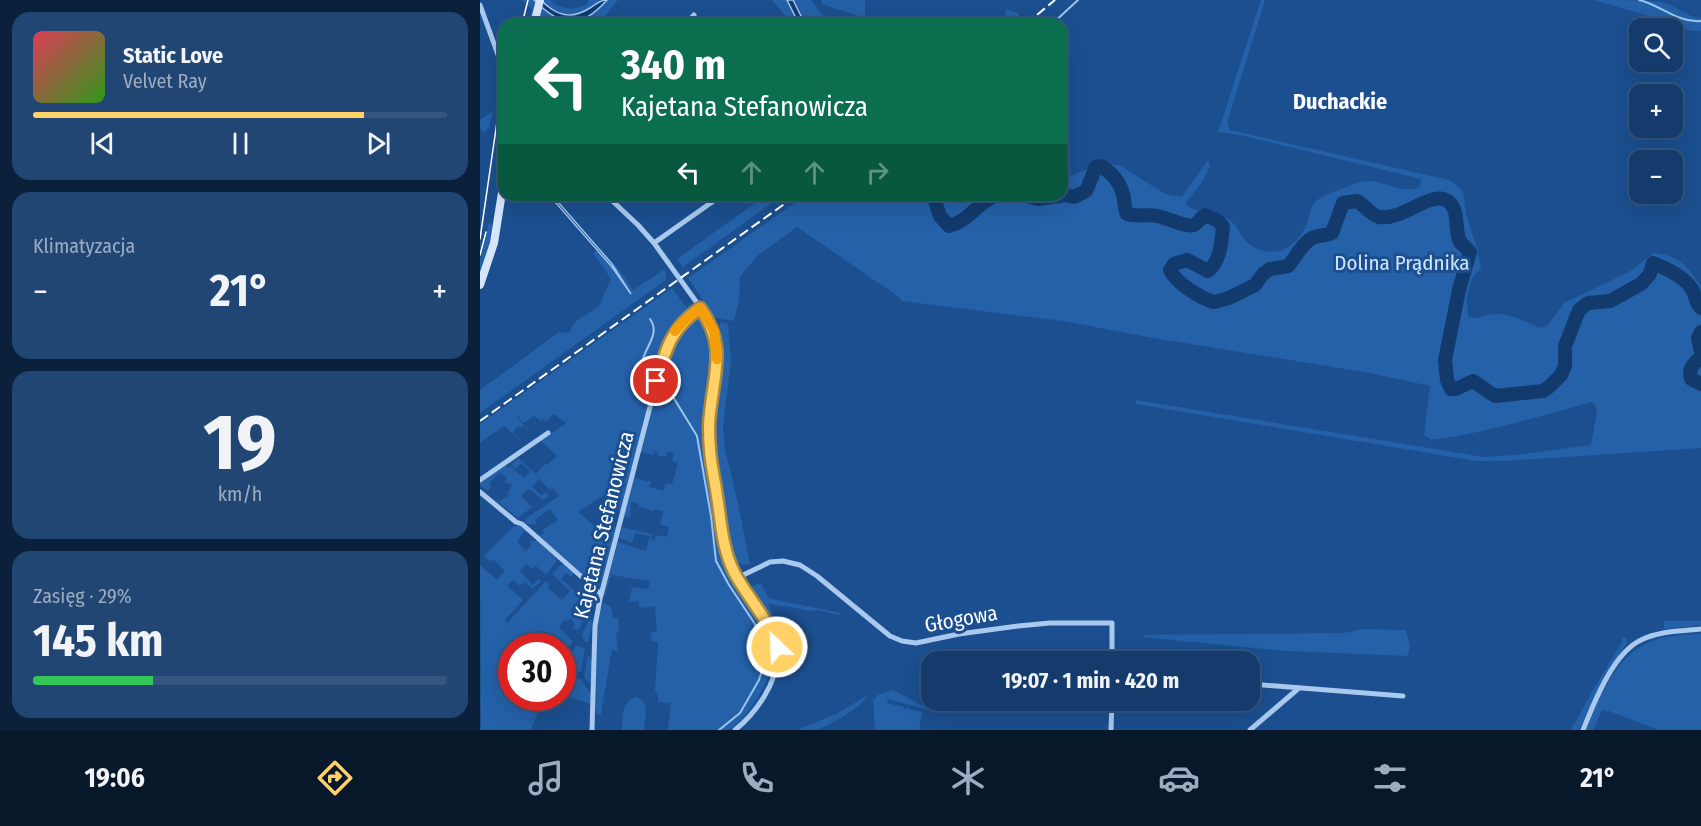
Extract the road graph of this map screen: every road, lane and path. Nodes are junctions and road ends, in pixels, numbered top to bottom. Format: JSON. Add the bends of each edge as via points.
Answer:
{"nodes":[{"id":1,"x":540,"y":0,"type":"edge"},
{"id":2,"x":480,"y":5,"type":"edge"},
{"id":3,"x":694,"y":15,"type":"dead end"},
{"id":4,"x":536,"y":18,"type":"edge"},
{"id":5,"x":691,"y":18,"type":"edge"},
{"id":6,"x":498,"y":55,"type":"edge"},
{"id":7,"x":501,"y":201,"type":"edge"},
{"id":8,"x":612,"y":201,"type":"edge"},
{"id":9,"x":714,"y":201,"type":"edge"},
{"id":10,"x":654,"y":243,"type":"junction"},
{"id":11,"x":480,"y":285,"type":"edge"},
{"id":12,"x":700,"y":308,"type":"junction"},
{"id":13,"x":548,"y":433,"type":"dead end"},
{"id":14,"x":480,"y":480,"type":"edge"},
{"id":15,"x":482,"y":495,"type":"edge"},
{"id":16,"x":737,"y":578,"type":"junction"},
{"id":17,"x":601,"y":594,"type":"junction"},
{"id":18,"x":1701,"y":629,"type":"edge"},
{"id":19,"x":1112,"y":651,"type":"edge"},
{"id":20,"x":1260,"y":685,"type":"edge"},
{"id":21,"x":1299,"y":688,"type":"junction"},
{"id":22,"x":1403,"y":696,"type":"dead end"},
{"id":23,"x":1112,"y":711,"type":"edge"},
{"id":24,"x":592,"y":730,"type":"edge"},
{"id":25,"x":735,"y":730,"type":"edge"},
{"id":26,"x":1112,"y":730,"type":"edge"},
{"id":27,"x":1250,"y":730,"type":"edge"},
{"id":28,"x":1583,"y":730,"type":"edge"}],
"edges":[{"from":1,"to":4,"type":"street"},
{"from":2,"to":6,"type":"street"},
{"from":3,"to":5,"type":"street"},
{"from":7,"to":11,"type":"street","via":[[494,243]]},
{"from":8,"to":10,"type":"street"},
{"from":9,"to":10,"type":"street"},
{"from":10,"to":12,"type":"street"},
{"from":12,"to":16,"type":"street","via":[[710,321],[716,344],[716,376],[709,416],[710,453],[725,547]]},
{"from":12,"to":17,"type":"street","name":"Kajetana Stefanowicza","via":[[677,328],[668,344]]},
{"from":13,"to":14,"type":"street"},
{"from":15,"to":17,"type":"street","via":[[522,524]]},
{"from":16,"to":19,"type":"street","name":"Głogowa","via":[[770,562],[800,565],[890,636],[902,641],[916,643],[1050,623],[1112,623]]},
{"from":16,"to":25,"type":"street","via":[[775,639],[777,659],[765,694]]},
{"from":17,"to":24,"type":"street","name":"Kajetana Stefanowicza","via":[[595,626]]},
{"from":18,"to":28,"type":"street","via":[[1660,634],[1639,640],[1629,648],[1612,671]]},
{"from":20,"to":21,"type":"street"},
{"from":21,"to":22,"type":"street"},
{"from":21,"to":27,"type":"street"},
{"from":23,"to":26,"type":"street"}]}
